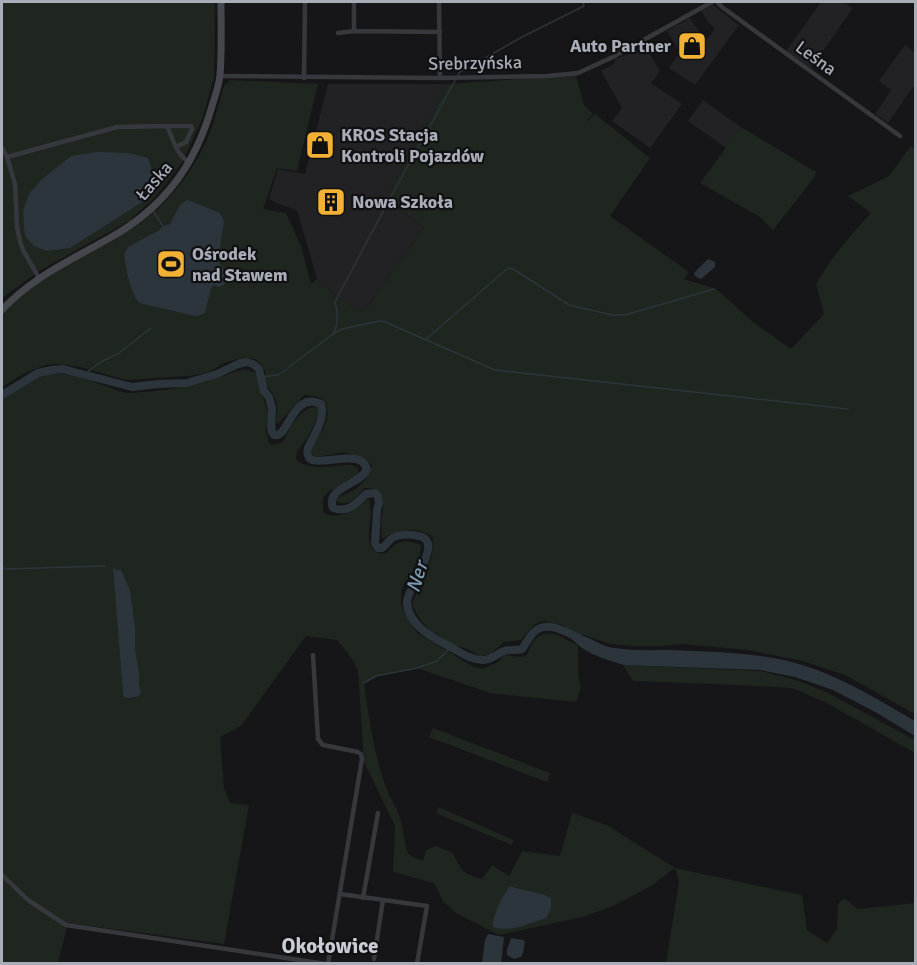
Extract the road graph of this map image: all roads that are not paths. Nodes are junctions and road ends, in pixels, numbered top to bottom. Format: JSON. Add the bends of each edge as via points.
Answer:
{"nodes":[{"id":1,"x":221,"y":2,"type":"edge"},
{"id":2,"x":305,"y":2,"type":"edge"},
{"id":3,"x":354,"y":2,"type":"edge"},
{"id":4,"x":440,"y":2,"type":"edge"},
{"id":5,"x":712,"y":2,"type":"edge"},
{"id":6,"x":717,"y":2,"type":"edge"},
{"id":7,"x":354,"y":31,"type":"junction"},
{"id":8,"x":440,"y":32,"type":"junction"},
{"id":9,"x":338,"y":33,"type":"dead end"},
{"id":10,"x":220,"y":76,"type":"junction"},
{"id":11,"x":304,"y":78,"type":"junction"},
{"id":12,"x":440,"y":78,"type":"junction"},
{"id":13,"x":166,"y":126,"type":"junction"},
{"id":14,"x":900,"y":136,"type":"dead end"},
{"id":15,"x":176,"y":147,"type":"junction"},
{"id":16,"x":2,"y":148,"type":"edge"},
{"id":17,"x":7,"y":157,"type":"junction"},
{"id":18,"x":188,"y":161,"type":"junction"},
{"id":19,"x":39,"y":278,"type":"junction"},
{"id":20,"x":2,"y":310,"type":"edge"},
{"id":21,"x":313,"y":655,"type":"dead end"},
{"id":22,"x":378,"y":813,"type":"dead end"},
{"id":23,"x":2,"y":875,"type":"edge"},
{"id":24,"x":340,"y":894,"type":"junction"},
{"id":25,"x":363,"y":898,"type":"junction"},
{"id":26,"x":383,"y":900,"type":"junction"},
{"id":27,"x":374,"y":959,"type":"dead end"},
{"id":28,"x":327,"y":963,"type":"edge"},
{"id":29,"x":417,"y":963,"type":"edge"}],
"edges":[{"from":1,"to":10,"type":"main road","name":"Łaska"},
{"from":2,"to":11,"type":"street"},
{"from":3,"to":7,"type":"street"},
{"from":4,"to":8,"type":"street"},
{"from":5,"to":12,"type":"street","name":"Srebrzyńska","via":[[578,73]]},
{"from":6,"to":14,"type":"street","name":"Leśna"},
{"from":7,"to":8,"type":"street"},
{"from":7,"to":9,"type":"street"},
{"from":8,"to":12,"type":"street"},
{"from":10,"to":11,"type":"street","name":"Srebrzyńska"},
{"from":10,"to":18,"type":"main road","name":"Łaska","via":[[207,123]]},
{"from":11,"to":12,"type":"street","name":"Srebrzyńska"},
{"from":13,"to":15,"type":"street"},
{"from":13,"to":15,"type":"street","via":[[191,126],[186,142]]},
{"from":13,"to":17,"type":"street","via":[[121,127]]},
{"from":15,"to":18,"type":"street"},
{"from":16,"to":17,"type":"street"},
{"from":17,"to":19,"type":"street","via":[[15,184],[20,241]]},
{"from":18,"to":19,"type":"main road","name":"Łaska","via":[[173,186],[148,212],[116,235]]},
{"from":19,"to":20,"type":"main road","name":"Łaska"},
{"from":21,"to":24,"type":"street","via":[[318,739],[323,745],[362,754]]},
{"from":22,"to":25,"type":"street"},
{"from":23,"to":28,"type":"street","via":[[28,900],[66,925]]},
{"from":24,"to":25,"type":"street"},
{"from":24,"to":28,"type":"street"},
{"from":25,"to":26,"type":"street"},
{"from":26,"to":27,"type":"street"},
{"from":26,"to":29,"type":"street","via":[[427,906]]}]}
